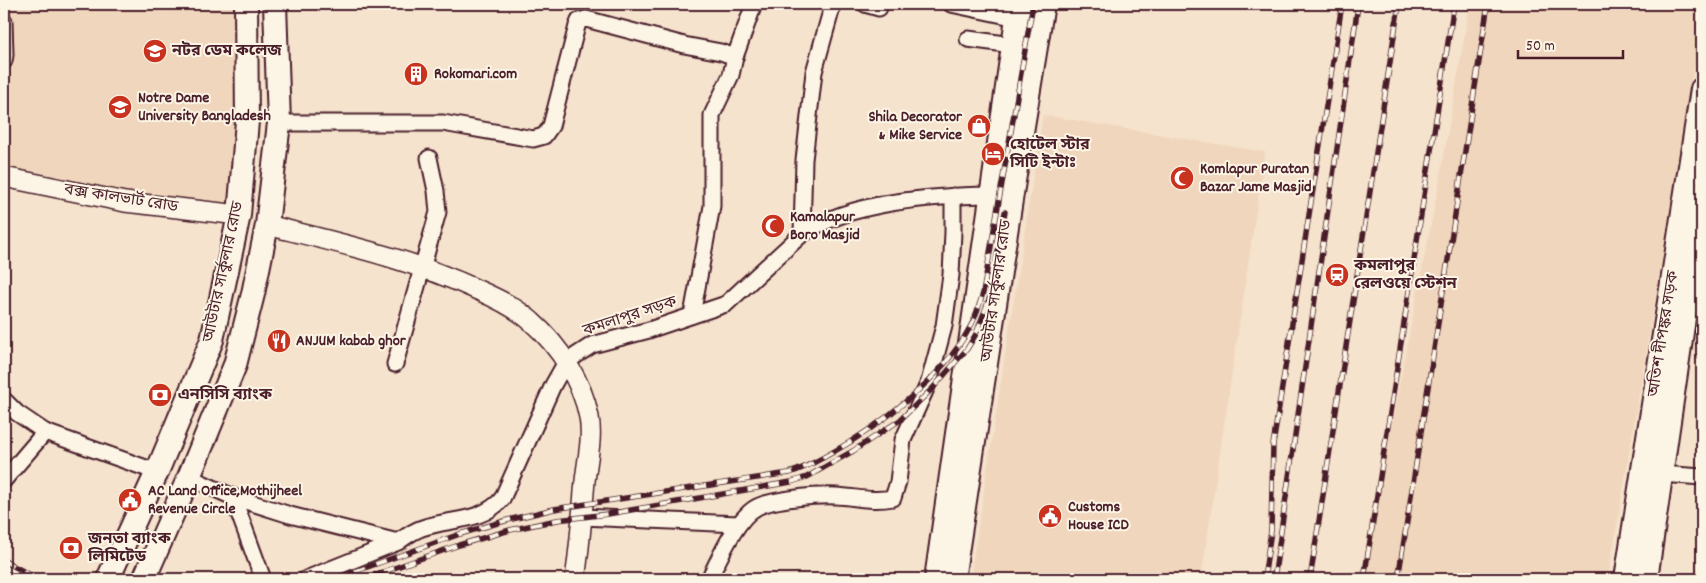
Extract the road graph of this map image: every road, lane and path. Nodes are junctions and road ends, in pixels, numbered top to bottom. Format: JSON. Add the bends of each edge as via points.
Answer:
{"nodes":[{"id":1,"x":246,"y":4,"type":"edge"},
{"id":2,"x":275,"y":4,"type":"edge"},
{"id":3,"x":754,"y":4,"type":"edge"},
{"id":4,"x":833,"y":4,"type":"edge"},
{"id":5,"x":951,"y":4,"type":"edge"},
{"id":6,"x":1043,"y":4,"type":"edge"},
{"id":7,"x":1018,"y":11,"type":"edge"},
{"id":8,"x":4,"y":21,"type":"edge"},
{"id":9,"x":968,"y":39,"type":"dead end"},
{"id":10,"x":1013,"y":45,"type":"junction"},
{"id":11,"x":735,"y":57,"type":"junction"},
{"id":12,"x":4,"y":61,"type":"edge"},
{"id":13,"x":1702,"y":89,"type":"edge"},
{"id":14,"x":278,"y":123,"type":"junction"},
{"id":15,"x":428,"y":158,"type":"dead end"},
{"id":16,"x":4,"y":177,"type":"edge"},
{"id":17,"x":992,"y":195,"type":"junction"},
{"id":18,"x":1702,"y":195,"type":"edge"},
{"id":19,"x":953,"y":196,"type":"junction"},
{"id":20,"x":239,"y":215,"type":"junction"},
{"id":21,"x":267,"y":225,"type":"junction"},
{"id":22,"x":802,"y":234,"type":"junction"},
{"id":23,"x":423,"y":268,"type":"junction"},
{"id":24,"x":1696,"y":274,"type":"edge"},
{"id":25,"x":692,"y":315,"type":"junction"},
{"id":26,"x":566,"y":362,"type":"junction"},
{"id":27,"x":395,"y":364,"type":"dead end"},
{"id":28,"x":4,"y":400,"type":"edge"},
{"id":29,"x":45,"y":432,"type":"junction"},
{"id":30,"x":157,"y":472,"type":"junction"},
{"id":31,"x":1661,"y":474,"type":"junction"},
{"id":32,"x":189,"y":477,"type":"junction"},
{"id":33,"x":1702,"y":477,"type":"edge"},
{"id":34,"x":4,"y":480,"type":"edge"},
{"id":35,"x":233,"y":497,"type":"junction"},
{"id":36,"x":582,"y":517,"type":"junction"},
{"id":37,"x":738,"y":524,"type":"junction"},
{"id":38,"x":398,"y":542,"type":"junction"},
{"id":39,"x":4,"y":572,"type":"edge"},
{"id":40,"x":12,"y":579,"type":"edge"},
{"id":41,"x":108,"y":579,"type":"edge"},
{"id":42,"x":144,"y":579,"type":"edge"},
{"id":43,"x":264,"y":579,"type":"edge"},
{"id":44,"x":306,"y":579,"type":"edge"},
{"id":45,"x":575,"y":579,"type":"edge"},
{"id":46,"x":709,"y":579,"type":"edge"},
{"id":47,"x":936,"y":579,"type":"edge"},
{"id":48,"x":953,"y":579,"type":"edge"},
{"id":49,"x":1626,"y":579,"type":"edge"},
{"id":50,"x":1646,"y":579,"type":"edge"}],
"edges":[{"from":1,"to":20,"type":"main road","name":"আউটার সার্কুলার রোড","via":[[247,121]]},
{"from":2,"to":14,"type":"main road","name":"আউটার সার্কুলার রোড"},
{"from":3,"to":11,"type":"street"},
{"from":4,"to":22,"type":"street","via":[[814,72],[804,160]]},
{"from":5,"to":7,"type":"street"},
{"from":6,"to":48,"type":"main road","name":"আউটার সার্কুলার রোড"},
{"from":7,"to":10,"type":"main road","name":"আউটার সার্কুলার রোড"},
{"from":8,"to":12,"type":"street"},
{"from":9,"to":10,"type":"street"},
{"from":10,"to":17,"type":"main road","name":"আউটার সার্কুলার রোড"},
{"from":11,"to":14,"type":"street","via":[[586,19],[577,26],[551,126],[544,136],[533,139],[443,123]]},
{"from":11,"to":25,"type":"street","via":[[731,75],[712,115],[712,206]]},
{"from":13,"to":49,"type":"main road","name":"অতিশ দীপঙ্কর সড়ক"},
{"from":14,"to":21,"type":"main road","name":"আউটার সার্কুলার রোড"},
{"from":15,"to":23,"type":"street","via":[[438,212]]},
{"from":16,"to":20,"type":"street","name":"বক্স কালভার্ট রোড","via":[[125,202]]},
{"from":17,"to":19,"type":"street","name":"কমলাপুর সড়ক"},
{"from":17,"to":47,"type":"main road","name":"আউটার সার্কুলার রোড"},
{"from":18,"to":24,"type":"main road","name":"অতিশ দীপঙ্কর সড়ক"},
{"from":19,"to":22,"type":"street","name":"কমলাপুর সড়ক","via":[[877,206],[843,215]]},
{"from":19,"to":37,"type":"street","via":[[954,232],[944,326],[929,382],[903,440],[898,482],[892,498],[836,496],[788,499],[756,507]]},
{"from":20,"to":30,"type":"main road","name":"আউটার সার্কুলার রোড","via":[[212,340]]},
{"from":21,"to":23,"type":"street","via":[[380,253]]},
{"from":21,"to":32,"type":"main road","name":"আউটার সার্কুলার রোড","via":[[235,365]]},
{"from":22,"to":25,"type":"street","name":"কমলাপুর সড়ক","via":[[726,304]]},
{"from":23,"to":26,"type":"street","via":[[502,301],[531,321],[554,344]]},
{"from":23,"to":27,"type":"street"},
{"from":24,"to":31,"type":"main road","name":"অতিশ দীপঙ্কর সড়ক"},
{"from":25,"to":26,"type":"street","name":"কমলাপুর সড়ক","via":[[592,345]]},
{"from":26,"to":36,"type":"street","via":[[582,393],[589,419],[590,443]]},
{"from":26,"to":38,"type":"street","name":"কমলাপুর সড়ক","via":[[495,508],[483,514],[421,528]]},
{"from":28,"to":29,"type":"street"},
{"from":29,"to":30,"type":"street"},
{"from":29,"to":34,"type":"street"},
{"from":30,"to":41,"type":"main road","name":"আউটার সার্কুলার রোড"},
{"from":31,"to":33,"type":"street"},
{"from":31,"to":50,"type":"main road","name":"অতিশ দীপঙ্কর সড়ক"},
{"from":32,"to":35,"type":"street"},
{"from":32,"to":42,"type":"main road","name":"আউটার সার্কুলার রোড"},
{"from":35,"to":38,"type":"street"},
{"from":35,"to":43,"type":"street"},
{"from":36,"to":37,"type":"street"},
{"from":36,"to":45,"type":"street"},
{"from":37,"to":46,"type":"street"},
{"from":38,"to":44,"type":"street","name":"কমলাপুর সড়ক"},
{"from":39,"to":40,"type":"main road"}]}
